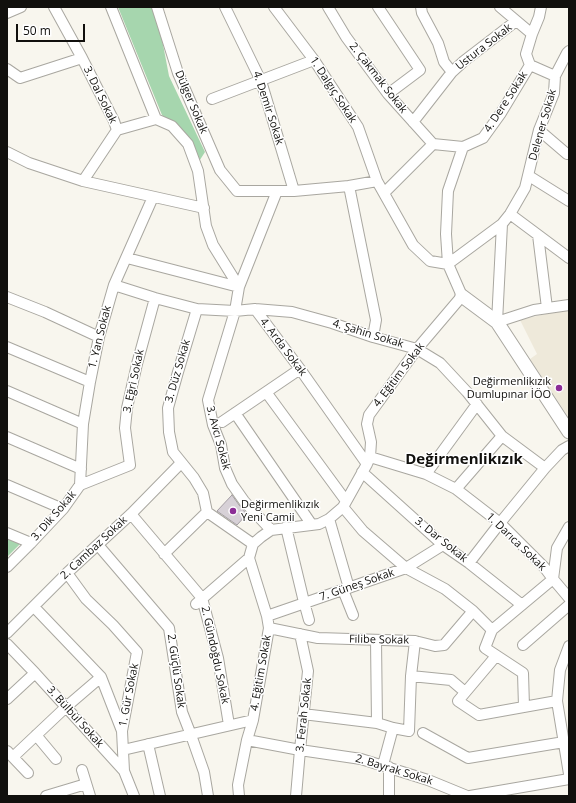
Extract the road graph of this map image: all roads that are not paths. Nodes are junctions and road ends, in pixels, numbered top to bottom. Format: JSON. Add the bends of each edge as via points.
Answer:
{"nodes":[{"id":1,"x":21,"y":7,"type":"edge"},
{"id":2,"x":54,"y":7,"type":"edge"},
{"id":3,"x":111,"y":7,"type":"edge"},
{"id":4,"x":157,"y":7,"type":"edge"},
{"id":5,"x":224,"y":7,"type":"edge"},
{"id":6,"x":274,"y":7,"type":"edge"},
{"id":7,"x":328,"y":7,"type":"edge"},
{"id":8,"x":378,"y":7,"type":"edge"},
{"id":9,"x":421,"y":7,"type":"edge"},
{"id":10,"x":500,"y":7,"type":"edge"},
{"id":11,"x":541,"y":7,"type":"edge"},
{"id":12,"x":7,"y":13,"type":"edge"},
{"id":13,"x":516,"y":21,"type":"junction"},
{"id":14,"x":532,"y":34,"type":"junction"},
{"id":15,"x":569,"y":51,"type":"edge"},
{"id":16,"x":82,"y":58,"type":"junction"},
{"id":17,"x":314,"y":60,"type":"junction"},
{"id":18,"x":530,"y":65,"type":"junction"},
{"id":19,"x":7,"y":69,"type":"edge"},
{"id":20,"x":452,"y":72,"type":"junction"},
{"id":21,"x":555,"y":76,"type":"junction"},
{"id":22,"x":261,"y":81,"type":"junction"},
{"id":23,"x":388,"y":94,"type":"junction"},
{"id":24,"x":212,"y":99,"type":"dead end"},
{"id":25,"x":156,"y":119,"type":"junction"},
{"id":26,"x":413,"y":122,"type":"junction"},
{"id":27,"x":117,"y":130,"type":"junction"},
{"id":28,"x":539,"y":130,"type":"junction"},
{"id":29,"x":433,"y":144,"type":"junction"},
{"id":30,"x":463,"y":147,"type":"junction"},
{"id":31,"x":7,"y":152,"type":"edge"},
{"id":32,"x":569,"y":154,"type":"edge"},
{"id":33,"x":529,"y":176,"type":"junction"},
{"id":34,"x":83,"y":181,"type":"junction"},
{"id":35,"x":377,"y":181,"type":"junction"},
{"id":36,"x":349,"y":186,"type":"junction"},
{"id":37,"x":277,"y":191,"type":"junction"},
{"id":38,"x":294,"y":191,"type":"junction"},
{"id":39,"x":384,"y":193,"type":"junction"},
{"id":40,"x":153,"y":197,"type":"junction"},
{"id":41,"x":569,"y":201,"type":"edge"},
{"id":42,"x":204,"y":208,"type":"junction"},
{"id":43,"x":510,"y":214,"type":"junction"},
{"id":44,"x":502,"y":224,"type":"junction"},
{"id":45,"x":538,"y":235,"type":"junction"},
{"id":46,"x":127,"y":258,"type":"junction"},
{"id":47,"x":569,"y":258,"type":"edge"},
{"id":48,"x":448,"y":264,"type":"junction"},
{"id":49,"x":114,"y":285,"type":"junction"},
{"id":50,"x":240,"y":287,"type":"junction"},
{"id":51,"x":462,"y":296,"type":"junction"},
{"id":52,"x":7,"y":297,"type":"edge"},
{"id":53,"x":155,"y":298,"type":"junction"},
{"id":54,"x":569,"y":305,"type":"edge"},
{"id":55,"x":547,"y":308,"type":"junction"},
{"id":56,"x":197,"y":309,"type":"junction"},
{"id":57,"x":255,"y":309,"type":"junction"},
{"id":58,"x":236,"y":311,"type":"junction"},
{"id":59,"x":497,"y":322,"type":"junction"},
{"id":60,"x":99,"y":337,"type":"junction"},
{"id":61,"x":373,"y":337,"type":"junction"},
{"id":62,"x":7,"y":347,"type":"edge"},
{"id":63,"x":417,"y":349,"type":"junction"},
{"id":64,"x":300,"y":369,"type":"junction"},
{"id":65,"x":90,"y":382,"type":"junction"},
{"id":66,"x":7,"y":391,"type":"edge"},
{"id":67,"x":266,"y":392,"type":"junction"},
{"id":68,"x":477,"y":404,"type":"junction"},
{"id":69,"x":235,"y":413,"type":"junction"},
{"id":70,"x":222,"y":422,"type":"dead end"},
{"id":71,"x":83,"y":424,"type":"junction"},
{"id":72,"x":568,"y":429,"type":"edge"},
{"id":73,"x":180,"y":431,"type":"dead end"},
{"id":74,"x":169,"y":432,"type":"junction"},
{"id":75,"x":502,"y":436,"type":"junction"},
{"id":76,"x":7,"y":437,"type":"edge"},
{"id":77,"x":569,"y":446,"type":"edge"},
{"id":78,"x":181,"y":463,"type":"junction"},
{"id":79,"x":130,"y":465,"type":"joint"},
{"id":80,"x":366,"y":465,"type":"junction"},
{"id":81,"x":545,"y":468,"type":"junction"},
{"id":82,"x":80,"y":469,"type":"junction"},
{"id":83,"x":426,"y":474,"type":"junction"},
{"id":84,"x":7,"y":484,"type":"edge"},
{"id":85,"x":80,"y":485,"type":"junction"},
{"id":86,"x":456,"y":490,"type":"junction"},
{"id":87,"x":345,"y":504,"type":"junction"},
{"id":88,"x":63,"y":509,"type":"junction"},
{"id":89,"x":208,"y":512,"type":"junction"},
{"id":90,"x":131,"y":514,"type":"junction"},
{"id":91,"x":329,"y":519,"type":"junction"},
{"id":92,"x":500,"y":523,"type":"junction"},
{"id":93,"x":312,"y":525,"type":"junction"},
{"id":94,"x":286,"y":527,"type":"junction"},
{"id":95,"x":569,"y":527,"type":"edge"},
{"id":96,"x":271,"y":530,"type":"junction"},
{"id":97,"x":7,"y":533,"type":"edge"},
{"id":98,"x":31,"y":543,"type":"junction"},
{"id":99,"x":254,"y":544,"type":"junction"},
{"id":100,"x":443,"y":544,"type":"junction"},
{"id":101,"x":98,"y":546,"type":"junction"},
{"id":102,"x":164,"y":554,"type":"junction"},
{"id":103,"x":249,"y":558,"type":"junction"},
{"id":104,"x":469,"y":564,"type":"junction"},
{"id":105,"x":7,"y":567,"type":"edge"},
{"id":106,"x":406,"y":568,"type":"junction"},
{"id":107,"x":67,"y":573,"type":"junction"},
{"id":108,"x":554,"y":579,"type":"junction"},
{"id":109,"x":346,"y":589,"type":"junction"},
{"id":110,"x":569,"y":598,"type":"edge"},
{"id":111,"x":199,"y":601,"type":"junction"},
{"id":112,"x":304,"y":602,"type":"junction"},
{"id":113,"x":522,"y":605,"type":"junction"},
{"id":114,"x":569,"y":605,"type":"edge"},
{"id":115,"x":34,"y":607,"type":"junction"},
{"id":116,"x":473,"y":611,"type":"junction"},
{"id":117,"x":267,"y":616,"type":"junction"},
{"id":118,"x":353,"y":616,"type":"dead end"},
{"id":119,"x":309,"y":620,"type":"dead end"},
{"id":120,"x":269,"y":628,"type":"junction"},
{"id":121,"x":492,"y":630,"type":"junction"},
{"id":122,"x":7,"y":633,"type":"edge"},
{"id":123,"x":300,"y":634,"type":"junction"},
{"id":124,"x":376,"y":640,"type":"junction"},
{"id":125,"x":415,"y":640,"type":"junction"},
{"id":126,"x":7,"y":644,"type":"edge"},
{"id":127,"x":523,"y":645,"type":"dead end"},
{"id":128,"x":569,"y":646,"type":"edge"},
{"id":129,"x":496,"y":656,"type":"junction"},
{"id":130,"x":35,"y":673,"type":"junction"},
{"id":131,"x":411,"y":676,"type":"junction"},
{"id":132,"x":101,"y":677,"type":"junction"},
{"id":133,"x":465,"y":692,"type":"junction"},
{"id":134,"x":7,"y":699,"type":"edge"},
{"id":135,"x":557,"y":701,"type":"junction"},
{"id":136,"x":66,"y":707,"type":"junction"},
{"id":137,"x":524,"y":708,"type":"junction"},
{"id":138,"x":303,"y":714,"type":"junction"},
{"id":139,"x":253,"y":720,"type":"junction"},
{"id":140,"x":377,"y":723,"type":"junction"},
{"id":141,"x":229,"y":726,"type":"junction"},
{"id":142,"x":393,"y":728,"type":"junction"},
{"id":143,"x":122,"y":731,"type":"junction"},
{"id":144,"x":423,"y":733,"type":"dead end"},
{"id":145,"x":36,"y":735,"type":"junction"},
{"id":146,"x":191,"y":735,"type":"junction"},
{"id":147,"x":247,"y":740,"type":"junction"},
{"id":148,"x":564,"y":742,"type":"junction"},
{"id":149,"x":148,"y":744,"type":"junction"},
{"id":150,"x":123,"y":750,"type":"junction"},
{"id":151,"x":300,"y":750,"type":"junction"},
{"id":152,"x":10,"y":754,"type":"edge"},
{"id":153,"x":56,"y":759,"type":"dead end"},
{"id":154,"x":386,"y":766,"type":"junction"},
{"id":155,"x":82,"y":770,"type":"dead end"},
{"id":156,"x":124,"y":771,"type":"junction"},
{"id":157,"x":28,"y":773,"type":"dead end"},
{"id":158,"x":569,"y":774,"type":"edge"},
{"id":159,"x":569,"y":779,"type":"edge"},
{"id":160,"x":86,"y":784,"type":"junction"},
{"id":161,"x":46,"y":796,"type":"edge"},
{"id":162,"x":90,"y":796,"type":"edge"},
{"id":163,"x":134,"y":796,"type":"edge"},
{"id":164,"x":160,"y":796,"type":"edge"},
{"id":165,"x":208,"y":796,"type":"edge"},
{"id":166,"x":239,"y":796,"type":"edge"},
{"id":167,"x":296,"y":796,"type":"edge"},
{"id":168,"x":389,"y":796,"type":"edge"},
{"id":169,"x":468,"y":796,"type":"edge"}],
"edges":[{"from":1,"to":12,"type":"street"},
{"from":2,"to":16,"type":"street","name":"3. Dal Sokak"},
{"from":3,"to":25,"type":"street"},
{"from":4,"to":37,"type":"street","name":"Dülger Sokak","via":[[178,73],[220,170],[237,191]]},
{"from":5,"to":22,"type":"street","name":"4. Demir Sokak"},
{"from":6,"to":17,"type":"street","name":"1. Dalgıç Sokak"},
{"from":7,"to":23,"type":"street","name":"2. Çakmak Sokak","via":[[346,37]]},
{"from":8,"to":23,"type":"street","via":[[420,70]]},
{"from":9,"to":20,"type":"street","name":"Ustura Sokak","via":[[444,62]]},
{"from":10,"to":13,"type":"street"},
{"from":11,"to":14,"type":"street","via":[[540,17]]},
{"from":13,"to":14,"type":"street"},
{"from":13,"to":20,"type":"street","name":"Ustura Sokak"},
{"from":14,"to":18,"type":"street","via":[[526,54]]},
{"from":15,"to":21,"type":"street","name":"Delener Sokak"},
{"from":16,"to":19,"type":"street","via":[[20,78]]},
{"from":16,"to":27,"type":"street","name":"3. Dal Sokak"},
{"from":17,"to":22,"type":"street"},
{"from":17,"to":35,"type":"street","name":"1. Dalgıç Sokak","via":[[358,127]]},
{"from":18,"to":21,"type":"street"},
{"from":18,"to":30,"type":"street","name":"4. Dere Sokak","via":[[501,114],[483,138]]},
{"from":20,"to":26,"type":"street"},
{"from":21,"to":28,"type":"street","name":"Delener Sokak","via":[[554,93]]},
{"from":22,"to":24,"type":"street"},
{"from":22,"to":38,"type":"street","name":"4. Demir Sokak"},
{"from":23,"to":26,"type":"street","name":"2. Çakmak Sokak"},
{"from":25,"to":27,"type":"street"},
{"from":25,"to":42,"type":"street","via":[[172,126],[188,144],[198,171]]},
{"from":26,"to":29,"type":"street","name":"2. Çakmak Sokak"},
{"from":27,"to":34,"type":"street","name":"3. Dal Sokak"},
{"from":28,"to":32,"type":"street"},
{"from":28,"to":33,"type":"street","name":"Delener Sokak"},
{"from":29,"to":30,"type":"street","name":"4. Dere Sokak"},
{"from":29,"to":39,"type":"street"},
{"from":30,"to":48,"type":"street","via":[[448,192]]},
{"from":31,"to":34,"type":"street","via":[[29,163]]},
{"from":33,"to":41,"type":"street"},
{"from":33,"to":43,"type":"street","name":"Delener Sokak"},
{"from":34,"to":40,"type":"street"},
{"from":35,"to":36,"type":"street"},
{"from":35,"to":39,"type":"street","name":"1. Dalgıç Sokak"},
{"from":36,"to":38,"type":"street"},
{"from":36,"to":61,"type":"street","via":[[376,320]]},
{"from":37,"to":38,"type":"street"},
{"from":37,"to":50,"type":"street","name":"3. Avcı Sokak"},
{"from":39,"to":48,"type":"street","name":"1. Dalgıç Sokak","via":[[413,245],[430,261]]},
{"from":40,"to":42,"type":"street"},
{"from":40,"to":46,"type":"street","name":"1. Yan Sokak"},
{"from":42,"to":50,"type":"street","via":[[212,245]]},
{"from":43,"to":44,"type":"street","name":"Delener Sokak"},
{"from":43,"to":45,"type":"street"},
{"from":44,"to":48,"type":"street","name":"Delener Sokak"},
{"from":44,"to":59,"type":"street"},
{"from":45,"to":47,"type":"street"},
{"from":45,"to":55,"type":"street"},
{"from":46,"to":49,"type":"street","name":"1. Yan Sokak"},
{"from":46,"to":50,"type":"street"},
{"from":48,"to":51,"type":"street"},
{"from":49,"to":53,"type":"street","name":"4. Arda Sokak"},
{"from":49,"to":60,"type":"street","name":"1. Yan Sokak"},
{"from":50,"to":58,"type":"street","name":"3. Avcı Sokak"},
{"from":51,"to":59,"type":"street"},
{"from":51,"to":63,"type":"street","name":"4. Eğitim Sokak"},
{"from":52,"to":60,"type":"street"},
{"from":53,"to":56,"type":"street","name":"4. Arda Sokak"},
{"from":53,"to":79,"type":"street","name":"3. Eğri Sokak","via":[[127,408],[125,428]]},
{"from":54,"to":55,"type":"street"},
{"from":55,"to":59,"type":"street"},
{"from":56,"to":58,"type":"street","name":"4. Arda Sokak"},
{"from":56,"to":74,"type":"street","name":"3. Düz Sokak","via":[[168,408]]},
{"from":57,"to":58,"type":"street","name":"4. Arda Sokak"},
{"from":57,"to":61,"type":"street","name":"4. Şahin Sokak","via":[[292,312]]},
{"from":57,"to":64,"type":"street","name":"4. Arda Sokak"},
{"from":58,"to":96,"type":"street","name":"3. Avcı Sokak","via":[[208,400],[225,468],[232,484]]},
{"from":59,"to":72,"type":"street"},
{"from":60,"to":65,"type":"street","name":"1. Yan Sokak"},
{"from":61,"to":63,"type":"street","name":"4. Şahin Sokak"},
{"from":62,"to":65,"type":"street"},
{"from":63,"to":68,"type":"street","name":"4. Şahin Sokak","via":[[440,363]]},
{"from":63,"to":80,"type":"street","name":"4. Eğitim Sokak","via":[[369,415],[367,424],[371,442]]},
{"from":64,"to":67,"type":"street"},
{"from":64,"to":80,"type":"street","name":"4. Arda Sokak"},
{"from":65,"to":71,"type":"street","name":"1. Yan Sokak"},
{"from":66,"to":71,"type":"street"},
{"from":67,"to":69,"type":"street"},
{"from":67,"to":87,"type":"street"},
{"from":68,"to":75,"type":"street","name":"4. Şahin Sokak"},
{"from":68,"to":83,"type":"street"},
{"from":69,"to":70,"type":"street"},
{"from":69,"to":93,"type":"street"},
{"from":71,"to":82,"type":"street","name":"1. Yan Sokak"},
{"from":73,"to":74,"type":"street"},
{"from":74,"to":78,"type":"street","name":"3. Düz Sokak","via":[[173,452]]},
{"from":75,"to":81,"type":"street","name":"4. Şahin Sokak"},
{"from":75,"to":86,"type":"street"},
{"from":76,"to":82,"type":"street"},
{"from":77,"to":81,"type":"street"},
{"from":78,"to":89,"type":"street","name":"3. Düz Sokak","via":[[203,493]]},
{"from":78,"to":90,"type":"street","name":"2. Cambaz Sokak"},
{"from":79,"to":85,"type":"street","name":"3. Dik Sokak"},
{"from":80,"to":83,"type":"street","name":"1. Darıca Sokak"},
{"from":80,"to":87,"type":"street","name":"4. Eğitim Sokak"},
{"from":80,"to":100,"type":"street","name":"3. Dar Sokak"},
{"from":81,"to":92,"type":"street"},
{"from":82,"to":85,"type":"street","name":"1. Yan Sokak"},
{"from":83,"to":86,"type":"street","name":"1. Darıca Sokak"},
{"from":84,"to":88,"type":"street"},
{"from":85,"to":88,"type":"street","name":"3. Dik Sokak"},
{"from":86,"to":92,"type":"street","name":"1. Darıca Sokak"},
{"from":87,"to":91,"type":"street","name":"4. Eğitim Sokak"},
{"from":87,"to":106,"type":"street","via":[[363,531]]},
{"from":88,"to":98,"type":"street","name":"3. Dik Sokak"},
{"from":89,"to":99,"type":"street"},
{"from":89,"to":102,"type":"street"},
{"from":90,"to":101,"type":"street","name":"2. Cambaz Sokak"},
{"from":90,"to":102,"type":"street","name":"2. Gündoğdu Sokak"},
{"from":91,"to":93,"type":"street","name":"4. Eğitim Sokak"},
{"from":91,"to":109,"type":"street"},
{"from":92,"to":104,"type":"street"},
{"from":92,"to":108,"type":"street","name":"1. Darıca Sokak"},
{"from":93,"to":94,"type":"street","name":"4. Eğitim Sokak"},
{"from":94,"to":96,"type":"street","name":"4. Eğitim Sokak"},
{"from":94,"to":112,"type":"street"},
{"from":95,"to":108,"type":"street","via":[[557,548]]},
{"from":96,"to":99,"type":"street","name":"4. Eğitim Sokak"},
{"from":97,"to":98,"type":"street"},
{"from":98,"to":105,"type":"street","name":"3. Dik Sokak"},
{"from":99,"to":103,"type":"street"},
{"from":100,"to":104,"type":"street","name":"3. Dar Sokak"},
{"from":100,"to":106,"type":"street","name":"7. Güneş Sokak"},
{"from":101,"to":107,"type":"street","name":"2. Cambaz Sokak"},
{"from":101,"to":146,"type":"street","name":"2. Güçlü Sokak","via":[[167,630],[182,712]]},
{"from":102,"to":111,"type":"street","name":"2. Gündoğdu Sokak"},
{"from":103,"to":111,"type":"street"},
{"from":103,"to":117,"type":"street","name":"4. Eğitim Sokak"},
{"from":104,"to":113,"type":"street","name":"3. Dar Sokak"},
{"from":106,"to":109,"type":"street","name":"7. Güneş Sokak"},
{"from":106,"to":116,"type":"street","via":[[445,590]]},
{"from":107,"to":115,"type":"street","name":"2. Cambaz Sokak"},
{"from":107,"to":143,"type":"street","name":"1. Gür Sokak","via":[[86,599],[137,652]]},
{"from":108,"to":110,"type":"street","name":"1. Darıca Sokak"},
{"from":108,"to":113,"type":"street"},
{"from":109,"to":112,"type":"street","name":"7. Güneş Sokak"},
{"from":109,"to":118,"type":"street"},
{"from":111,"to":141,"type":"street","name":"2. Gündoğdu Sokak","via":[[218,658]]},
{"from":112,"to":117,"type":"street","name":"7. Güneş Sokak"},
{"from":112,"to":119,"type":"street"},
{"from":113,"to":121,"type":"street"},
{"from":114,"to":127,"type":"street"},
{"from":115,"to":122,"type":"street","name":"2. Cambaz Sokak"},
{"from":115,"to":132,"type":"street"},
{"from":116,"to":121,"type":"street"},
{"from":116,"to":125,"type":"street","name":"Filibe Sokak","via":[[444,645],[436,646]]},
{"from":117,"to":120,"type":"street","name":"4. Eğitim Sokak"},
{"from":120,"to":123,"type":"street","name":"Filibe Sokak"},
{"from":120,"to":139,"type":"street","name":"4. Eğitim Sokak"},
{"from":121,"to":129,"type":"street","via":[[485,648]]},
{"from":123,"to":124,"type":"street","name":"Filibe Sokak","via":[[318,638]]},
{"from":123,"to":138,"type":"street","name":"3. Ferah Sokak","via":[[308,671]]},
{"from":124,"to":125,"type":"street","name":"Filibe Sokak"},
{"from":124,"to":140,"type":"street"},
{"from":125,"to":131,"type":"street"},
{"from":126,"to":130,"type":"street","name":"3. Bülbül Sokak"},
{"from":128,"to":135,"type":"street","via":[[560,670]]},
{"from":129,"to":133,"type":"street"},
{"from":129,"to":137,"type":"street","via":[[523,673]]},
{"from":130,"to":134,"type":"street"},
{"from":130,"to":136,"type":"street","name":"3. Bülbül Sokak"},
{"from":131,"to":133,"type":"street","via":[[451,680]]},
{"from":131,"to":142,"type":"street","via":[[409,730]]},
{"from":132,"to":136,"type":"street"},
{"from":132,"to":143,"type":"street"},
{"from":133,"to":137,"type":"street","via":[[458,701],[479,715]]},
{"from":135,"to":137,"type":"street"},
{"from":135,"to":148,"type":"street"},
{"from":136,"to":145,"type":"street"},
{"from":136,"to":156,"type":"street","name":"3. Bülbül Sokak"},
{"from":138,"to":140,"type":"street"},
{"from":138,"to":151,"type":"street","name":"3. Ferah Sokak"},
{"from":139,"to":141,"type":"street"},
{"from":139,"to":147,"type":"street","name":"4. Eğitim Sokak"},
{"from":140,"to":142,"type":"street"},
{"from":141,"to":146,"type":"street"},
{"from":142,"to":154,"type":"street"},
{"from":143,"to":150,"type":"street","name":"1. Gür Sokak"},
{"from":144,"to":148,"type":"street","via":[[468,758]]},
{"from":145,"to":152,"type":"street"},
{"from":145,"to":153,"type":"street"},
{"from":146,"to":149,"type":"street"},
{"from":146,"to":165,"type":"street","name":"2. Güçlü Sokak","via":[[204,772]]},
{"from":147,"to":151,"type":"street","name":"2. Bayrak Sokak"},
{"from":147,"to":166,"type":"street","name":"4. Eğitim Sokak","via":[[238,785]]},
{"from":148,"to":158,"type":"street"},
{"from":149,"to":150,"type":"street"},
{"from":149,"to":164,"type":"street"},
{"from":150,"to":156,"type":"street","name":"1. Gür Sokak"},
{"from":151,"to":154,"type":"street","name":"2. Bayrak Sokak","via":[[361,759]]},
{"from":151,"to":167,"type":"street","name":"3. Ferah Sokak"},
{"from":152,"to":157,"type":"street"},
{"from":154,"to":168,"type":"street"},
{"from":154,"to":169,"type":"street","name":"2. Bayrak Sokak"},
{"from":155,"to":160,"type":"street"},
{"from":156,"to":163,"type":"street","name":"3. Bülbül Sokak"},
{"from":159,"to":169,"type":"street","name":"2. Bayrak Sokak"},
{"from":160,"to":161,"type":"street"},
{"from":160,"to":162,"type":"street"}]}
